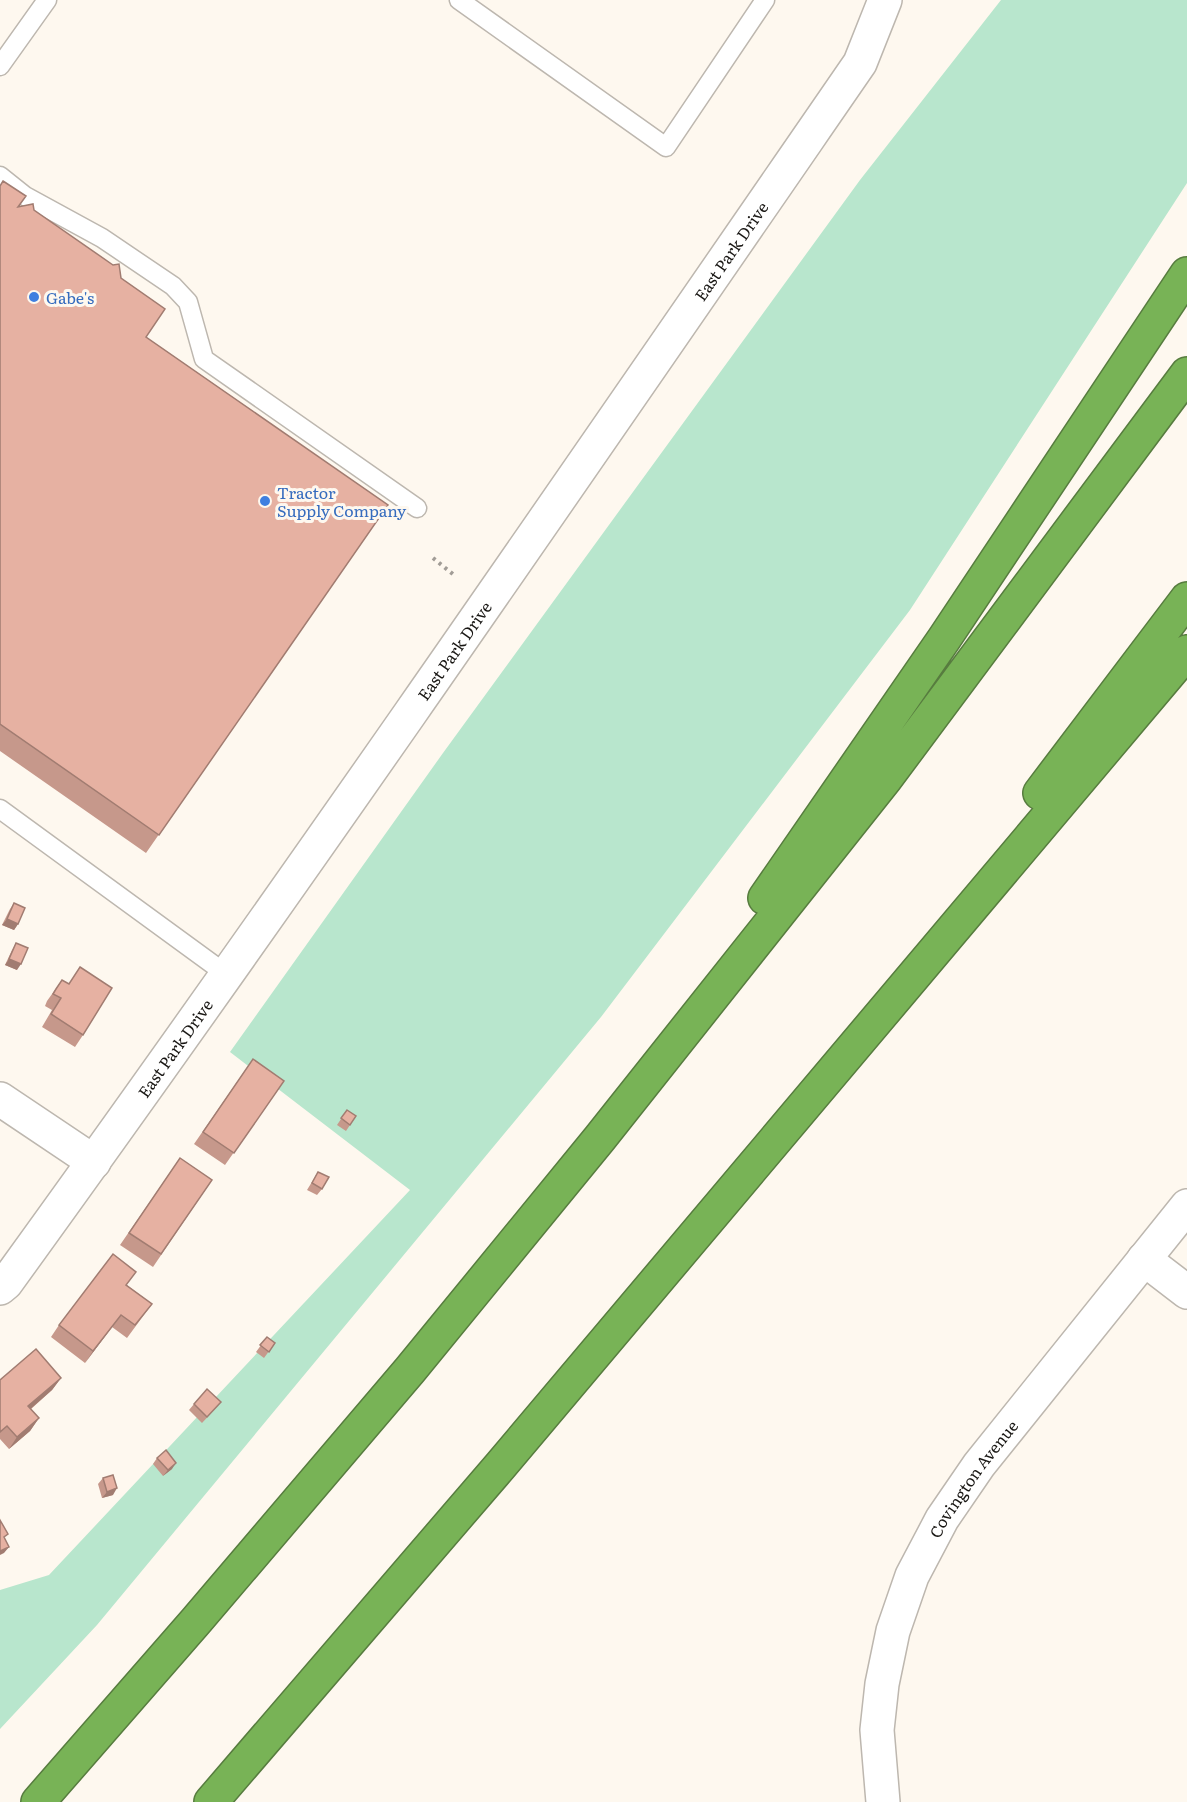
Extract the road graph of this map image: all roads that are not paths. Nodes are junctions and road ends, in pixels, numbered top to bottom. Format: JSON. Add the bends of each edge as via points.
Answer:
{"nodes":[{"id":1,"x":47,"y":0,"type":"edge"},
{"id":2,"x":459,"y":0,"type":"edge"},
{"id":3,"x":765,"y":0,"type":"edge"},
{"id":4,"x":885,"y":0,"type":"edge"},
{"id":5,"x":0,"y":66,"type":"edge"},
{"id":6,"x":0,"y":176,"type":"edge"},
{"id":7,"x":1187,"y":274,"type":"edge"},
{"id":8,"x":1187,"y":374,"type":"edge"},
{"id":9,"x":417,"y":508,"type":"dead end"},
{"id":10,"x":1187,"y":599,"type":"edge"},
{"id":11,"x":1187,"y":652,"type":"edge"},
{"id":12,"x":0,"y":809,"type":"edge"},
{"id":13,"x":226,"y":974,"type":"junction"},
{"id":14,"x":0,"y":1099,"type":"edge"},
{"id":15,"x":600,"y":1138,"type":"junction"},
{"id":16,"x":94,"y":1162,"type":"junction"},
{"id":17,"x":1187,"y":1206,"type":"edge"},
{"id":18,"x":698,"y":1229,"type":"junction"},
{"id":19,"x":1144,"y":1259,"type":"junction"},
{"id":20,"x":0,"y":1288,"type":"edge"},
{"id":21,"x":1187,"y":1292,"type":"edge"},
{"id":22,"x":38,"y":1802,"type":"edge"},
{"id":23,"x":211,"y":1802,"type":"edge"},
{"id":24,"x":883,"y":1802,"type":"edge"}],
"edges":[{"from":1,"to":5,"type":"lane"},
{"from":2,"to":3,"type":"lane","via":[[666,147]]},
{"from":4,"to":13,"type":"street","name":"East Park Drive","via":[[860,63]]},
{"from":6,"to":9,"type":"lane","via":[[25,196],[102,238],[173,286],[188,302],[204,359]]},
{"from":7,"to":15,"type":"highway","via":[[944,639]]},
{"from":8,"to":15,"type":"highway","via":[[886,778]]},
{"from":10,"to":18,"type":"highway","via":[[984,867]]},
{"from":11,"to":18,"type":"highway"},
{"from":12,"to":13,"type":"lane"},
{"from":13,"to":16,"type":"street","name":"East Park Drive"},
{"from":14,"to":16,"type":"street"},
{"from":15,"to":22,"type":"highway","via":[[394,1388]]},
{"from":16,"to":20,"type":"street","name":"East Park Drive"},
{"from":17,"to":19,"type":"street","name":"Covington Avenue"},
{"from":18,"to":23,"type":"highway"},
{"from":19,"to":21,"type":"street"},
{"from":19,"to":24,"type":"street","name":"Covington Avenue","via":[[979,1465],[942,1519],[912,1576],[893,1630],[882,1684],[878,1730]]}]}
